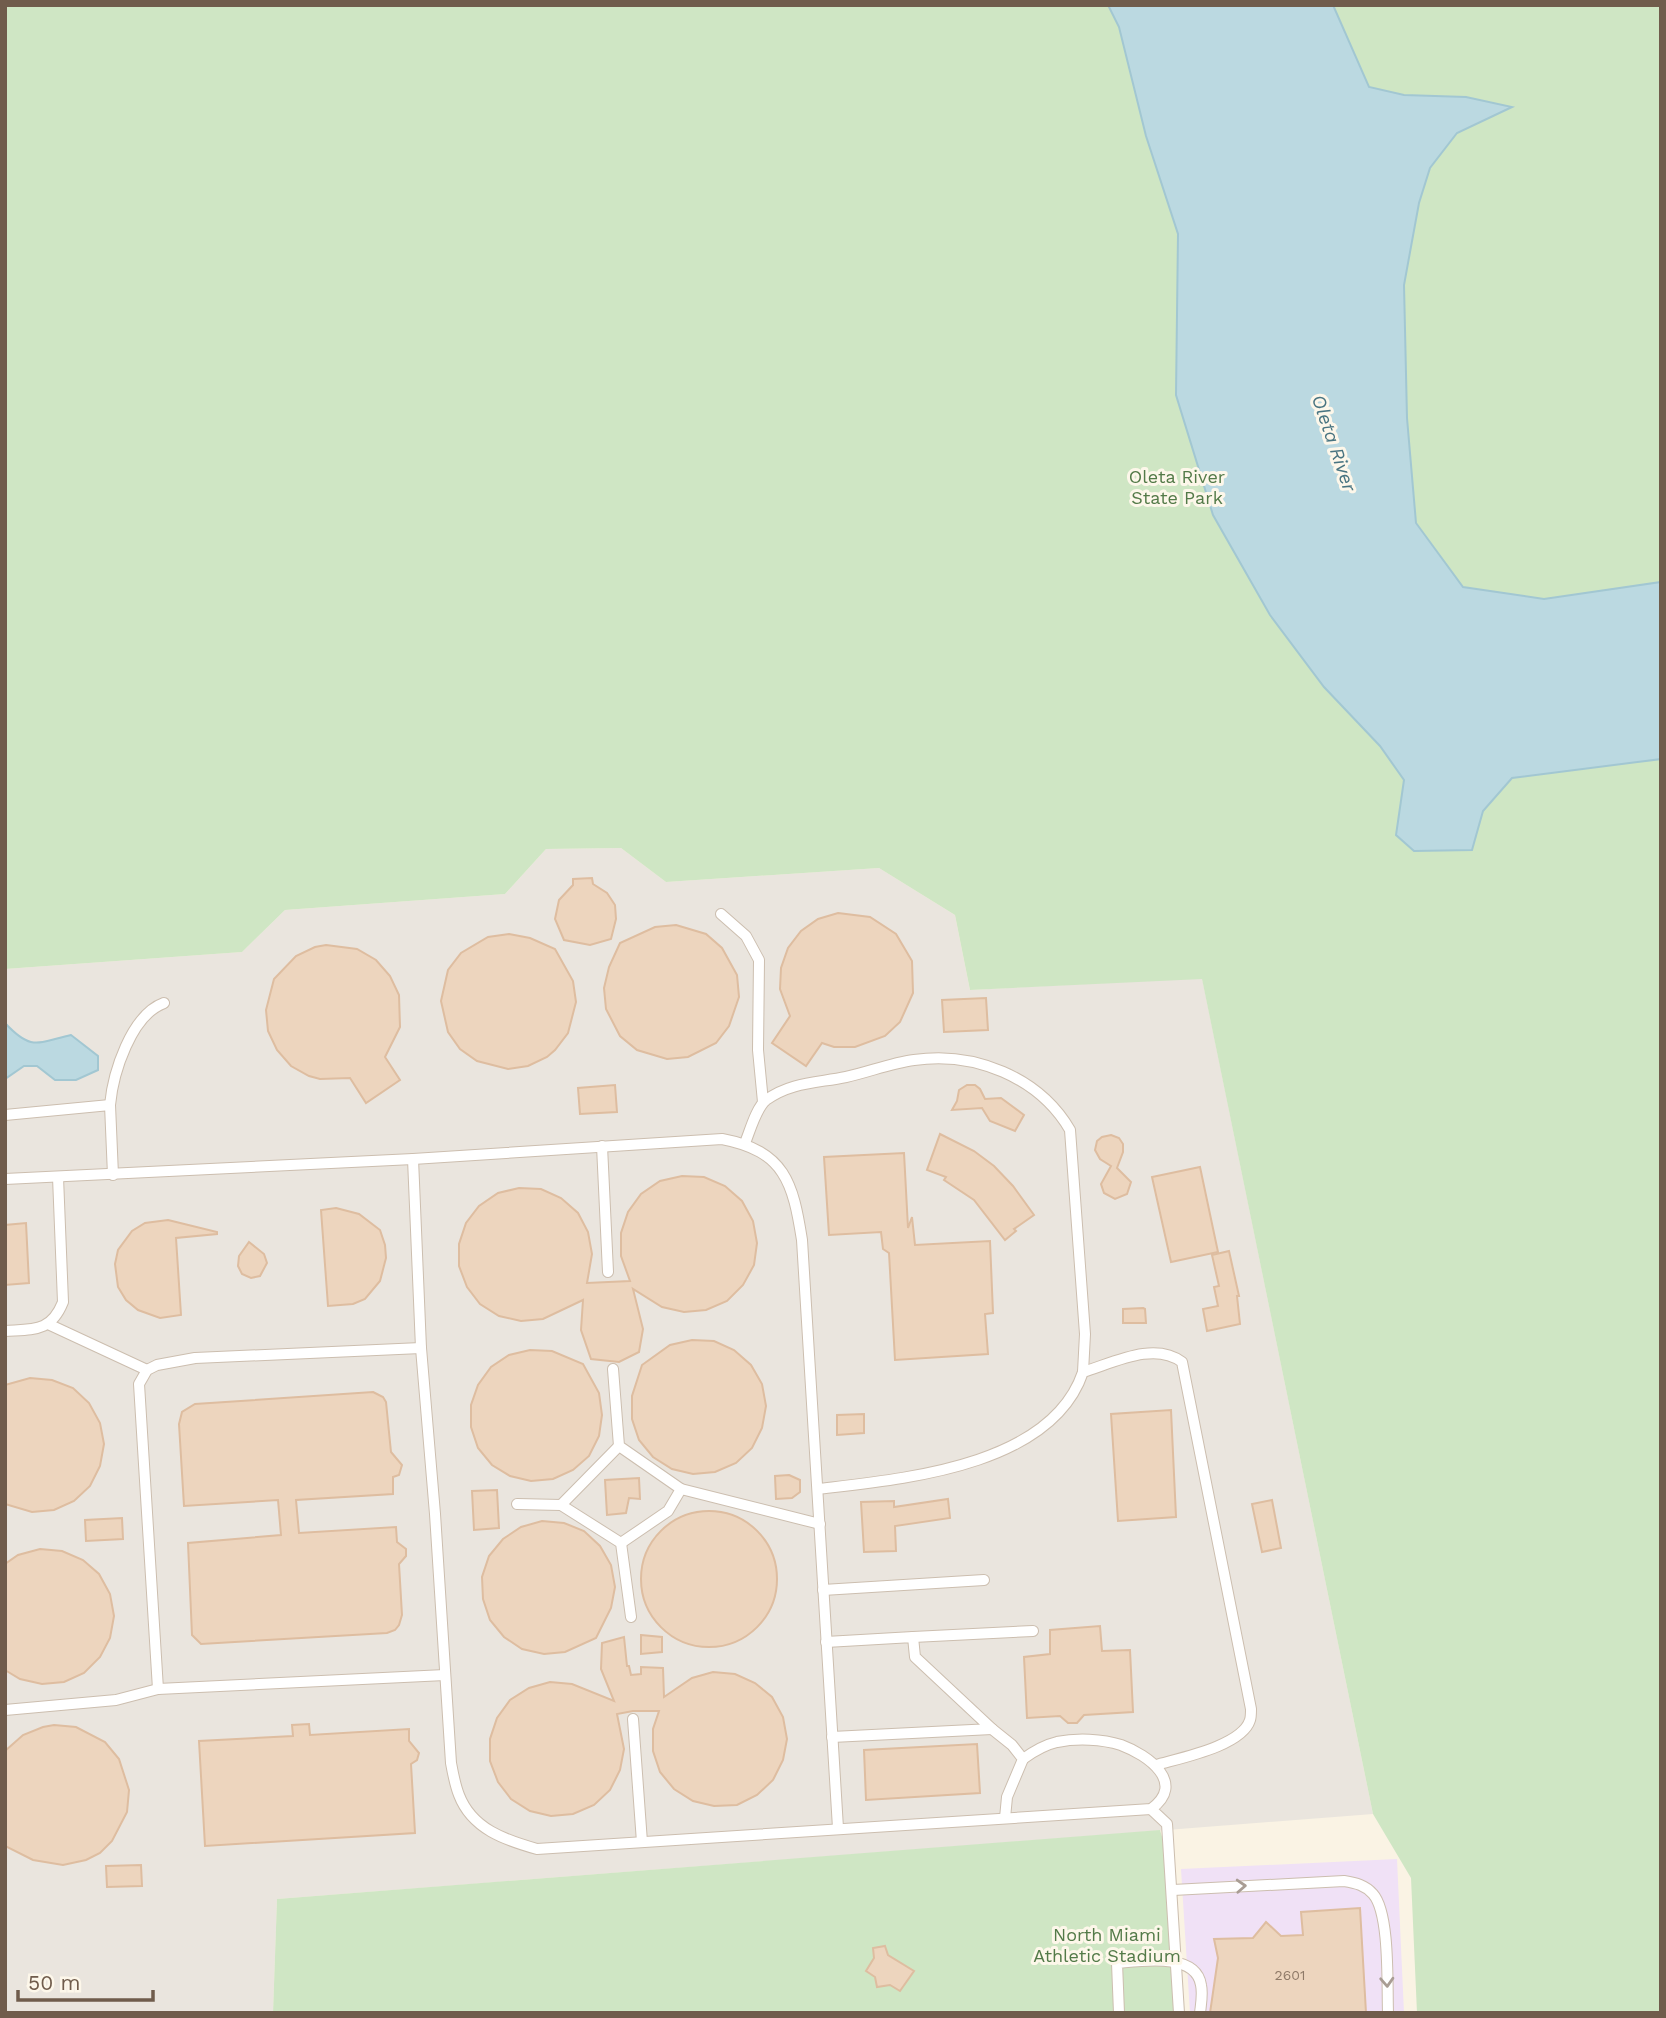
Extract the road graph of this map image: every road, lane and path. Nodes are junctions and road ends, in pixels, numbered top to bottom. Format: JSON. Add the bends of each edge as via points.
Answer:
{"nodes":[{"id":1,"x":721,"y":914,"type":"dead end"},
{"id":2,"x":164,"y":1003,"type":"dead end"},
{"id":3,"x":763,"y":1102,"type":"junction"},
{"id":4,"x":110,"y":1105,"type":"junction"},
{"id":5,"x":5,"y":1115,"type":"edge"},
{"id":6,"x":745,"y":1143,"type":"junction"},
{"id":7,"x":602,"y":1146,"type":"junction"},
{"id":8,"x":413,"y":1159,"type":"junction"},
{"id":9,"x":113,"y":1175,"type":"junction"},
{"id":10,"x":58,"y":1177,"type":"junction"},
{"id":11,"x":5,"y":1179,"type":"edge"},
{"id":12,"x":608,"y":1272,"type":"dead end"},
{"id":13,"x":48,"y":1324,"type":"junction"},
{"id":14,"x":5,"y":1331,"type":"edge"},
{"id":15,"x":421,"y":1348,"type":"junction"},
{"id":16,"x":613,"y":1369,"type":"dead end"},
{"id":17,"x":147,"y":1370,"type":"junction"},
{"id":18,"x":1083,"y":1371,"type":"junction"},
{"id":19,"x":618,"y":1446,"type":"junction"},
{"id":20,"x":681,"y":1489,"type":"junction"},
{"id":21,"x":818,"y":1489,"type":"junction"},
{"id":22,"x":517,"y":1504,"type":"dead end"},
{"id":23,"x":561,"y":1505,"type":"junction"},
{"id":24,"x":820,"y":1524,"type":"junction"},
{"id":25,"x":621,"y":1543,"type":"junction"},
{"id":26,"x":984,"y":1580,"type":"dead end"},
{"id":27,"x":823,"y":1590,"type":"junction"},
{"id":28,"x":631,"y":1617,"type":"dead end"},
{"id":29,"x":1033,"y":1631,"type":"dead end"},
{"id":30,"x":913,"y":1637,"type":"junction"},
{"id":31,"x":826,"y":1642,"type":"junction"},
{"id":32,"x":445,"y":1675,"type":"junction"},
{"id":33,"x":158,"y":1689,"type":"junction"},
{"id":34,"x":5,"y":1710,"type":"edge"},
{"id":35,"x":633,"y":1719,"type":"dead end"},
{"id":36,"x":992,"y":1729,"type":"junction"},
{"id":37,"x":832,"y":1737,"type":"junction"},
{"id":38,"x":1023,"y":1759,"type":"junction"},
{"id":39,"x":1156,"y":1765,"type":"junction"},
{"id":40,"x":1151,"y":1809,"type":"junction"},
{"id":41,"x":1005,"y":1818,"type":"junction"},
{"id":42,"x":838,"y":1828,"type":"junction"},
{"id":43,"x":642,"y":1842,"type":"junction"},
{"id":44,"x":1172,"y":1890,"type":"junction"},
{"id":45,"x":1176,"y":1960,"type":"junction"},
{"id":46,"x":1119,"y":2013,"type":"edge"},
{"id":47,"x":1179,"y":2013,"type":"edge"},
{"id":48,"x":1200,"y":2013,"type":"edge"},
{"id":49,"x":1388,"y":2013,"type":"edge"}],
"edges":[{"from":1,"to":3,"type":"lane","via":[[746,936],[759,960],[758,1050]]},
{"from":2,"to":4,"type":"lane","via":[[156,1006],[133,1034],[112,1083]]},
{"from":3,"to":6,"type":"lane"},
{"from":3,"to":18,"type":"lane","via":[[792,1085],[830,1081],[914,1060],[961,1059],[985,1063],[1046,1099],[1070,1130],[1085,1334]]},
{"from":4,"to":5,"type":"lane"},
{"from":4,"to":9,"type":"lane"},
{"from":6,"to":7,"type":"lane","via":[[722,1139]]},
{"from":6,"to":21,"type":"lane","via":[[771,1159],[789,1181],[796,1205]]},
{"from":7,"to":8,"type":"lane"},
{"from":7,"to":12,"type":"lane"},
{"from":8,"to":9,"type":"lane"},
{"from":8,"to":15,"type":"lane"},
{"from":9,"to":10,"type":"lane"},
{"from":10,"to":11,"type":"lane"},
{"from":10,"to":13,"type":"lane","via":[[63,1301]]},
{"from":13,"to":14,"type":"lane"},
{"from":13,"to":17,"type":"lane"},
{"from":15,"to":17,"type":"lane","via":[[195,1358]]},
{"from":15,"to":32,"type":"lane"},
{"from":16,"to":19,"type":"lane"},
{"from":17,"to":33,"type":"lane","via":[[139,1384]]},
{"from":18,"to":21,"type":"lane","via":[[1077,1390],[1051,1419],[991,1455],[925,1475]]},
{"from":18,"to":39,"type":"lane","via":[[1151,1352],[1182,1362],[1251,1709],[1250,1720],[1237,1737]]},
{"from":19,"to":20,"type":"lane"},
{"from":19,"to":23,"type":"lane"},
{"from":20,"to":24,"type":"lane"},
{"from":20,"to":25,"type":"lane","via":[[668,1511]]},
{"from":21,"to":24,"type":"lane"},
{"from":22,"to":23,"type":"lane"},
{"from":23,"to":25,"type":"lane"},
{"from":24,"to":27,"type":"lane"},
{"from":25,"to":28,"type":"lane"},
{"from":26,"to":27,"type":"lane"},
{"from":27,"to":31,"type":"lane"},
{"from":29,"to":30,"type":"lane"},
{"from":30,"to":31,"type":"lane"},
{"from":30,"to":36,"type":"lane","via":[[915,1657]]},
{"from":31,"to":37,"type":"lane"},
{"from":32,"to":33,"type":"lane"},
{"from":32,"to":43,"type":"lane","via":[[451,1763],[459,1797],[477,1822],[501,1839],[537,1849]]},
{"from":33,"to":34,"type":"lane","via":[[116,1700]]},
{"from":35,"to":43,"type":"lane"},
{"from":36,"to":37,"type":"lane"},
{"from":36,"to":38,"type":"lane"},
{"from":37,"to":42,"type":"lane"},
{"from":38,"to":39,"type":"lane","via":[[1057,1742],[1097,1740],[1123,1746]]},
{"from":38,"to":41,"type":"lane","via":[[1007,1797]]},
{"from":39,"to":40,"type":"lane","via":[[1164,1774],[1165,1792]]},
{"from":40,"to":41,"type":"lane"},
{"from":40,"to":44,"type":"lane","via":[[1167,1824]]},
{"from":41,"to":42,"type":"lane"},
{"from":42,"to":43,"type":"lane"},
{"from":44,"to":45,"type":"lane"},
{"from":44,"to":49,"type":"lane","one_way":true,"via":[[1344,1881],[1362,1884],[1375,1896],[1383,1914]]},
{"from":45,"to":46,"type":"lane","via":[[1117,1962]]},
{"from":45,"to":47,"type":"lane"},
{"from":45,"to":48,"type":"lane","via":[[1201,1982]]}]}
